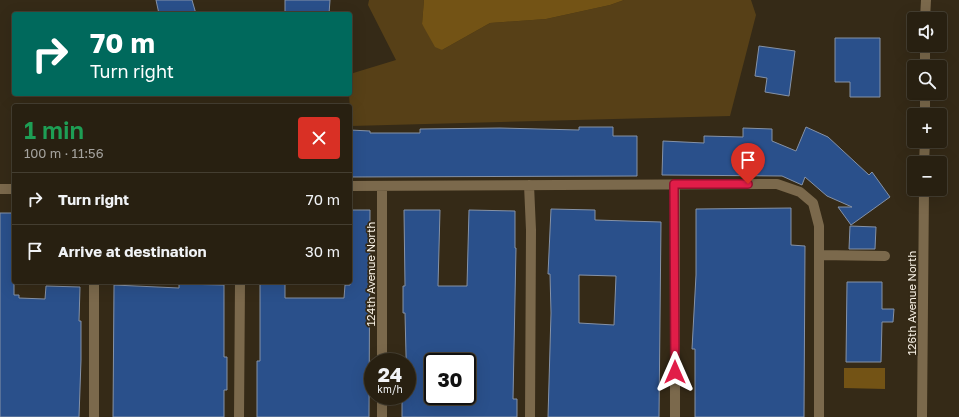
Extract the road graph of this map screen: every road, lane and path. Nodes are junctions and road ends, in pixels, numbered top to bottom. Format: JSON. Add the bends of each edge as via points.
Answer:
{"nodes":[{"id":1,"x":926,"y":0,"type":"edge"},
{"id":2,"x":926,"y":12,"type":"edge"},
{"id":3,"x":674,"y":184,"type":"junction"},
{"id":4,"x":529,"y":185,"type":"junction"},
{"id":5,"x":352,"y":186,"type":"edge"},
{"id":6,"x":382,"y":186,"type":"junction"},
{"id":7,"x":0,"y":189,"type":"edge"},
{"id":8,"x":12,"y":189,"type":"edge"},
{"id":9,"x":924,"y":196,"type":"edge"},
{"id":10,"x":820,"y":255,"type":"junction"},
{"id":11,"x":885,"y":256,"type":"dead end"},
{"id":12,"x":94,"y":284,"type":"edge"},
{"id":13,"x":240,"y":284,"type":"edge"},
{"id":14,"x":382,"y":353,"type":"edge"},
{"id":15,"x":382,"y":405,"type":"edge"},
{"id":16,"x":94,"y":417,"type":"edge"},
{"id":17,"x":239,"y":417,"type":"edge"},
{"id":18,"x":382,"y":417,"type":"edge"},
{"id":19,"x":530,"y":417,"type":"edge"},
{"id":20,"x":675,"y":417,"type":"edge"},
{"id":21,"x":819,"y":417,"type":"edge"},
{"id":22,"x":922,"y":417,"type":"edge"}],
"edges":[{"from":1,"to":2,"type":"street"},
{"from":3,"to":4,"type":"street"},
{"from":3,"to":10,"type":"street","via":[[777,184],[800,192],[813,203],[819,226]]},
{"from":3,"to":20,"type":"street"},
{"from":4,"to":6,"type":"street"},
{"from":4,"to":19,"type":"street"},
{"from":5,"to":6,"type":"street"},
{"from":6,"to":14,"type":"street","name":"124th Avenue North"},
{"from":7,"to":8,"type":"street"},
{"from":9,"to":22,"type":"street","name":"126th Avenue North"},
{"from":10,"to":11,"type":"street"},
{"from":10,"to":21,"type":"street"},
{"from":12,"to":16,"type":"street"},
{"from":13,"to":17,"type":"street"},
{"from":15,"to":18,"type":"street"}]}
